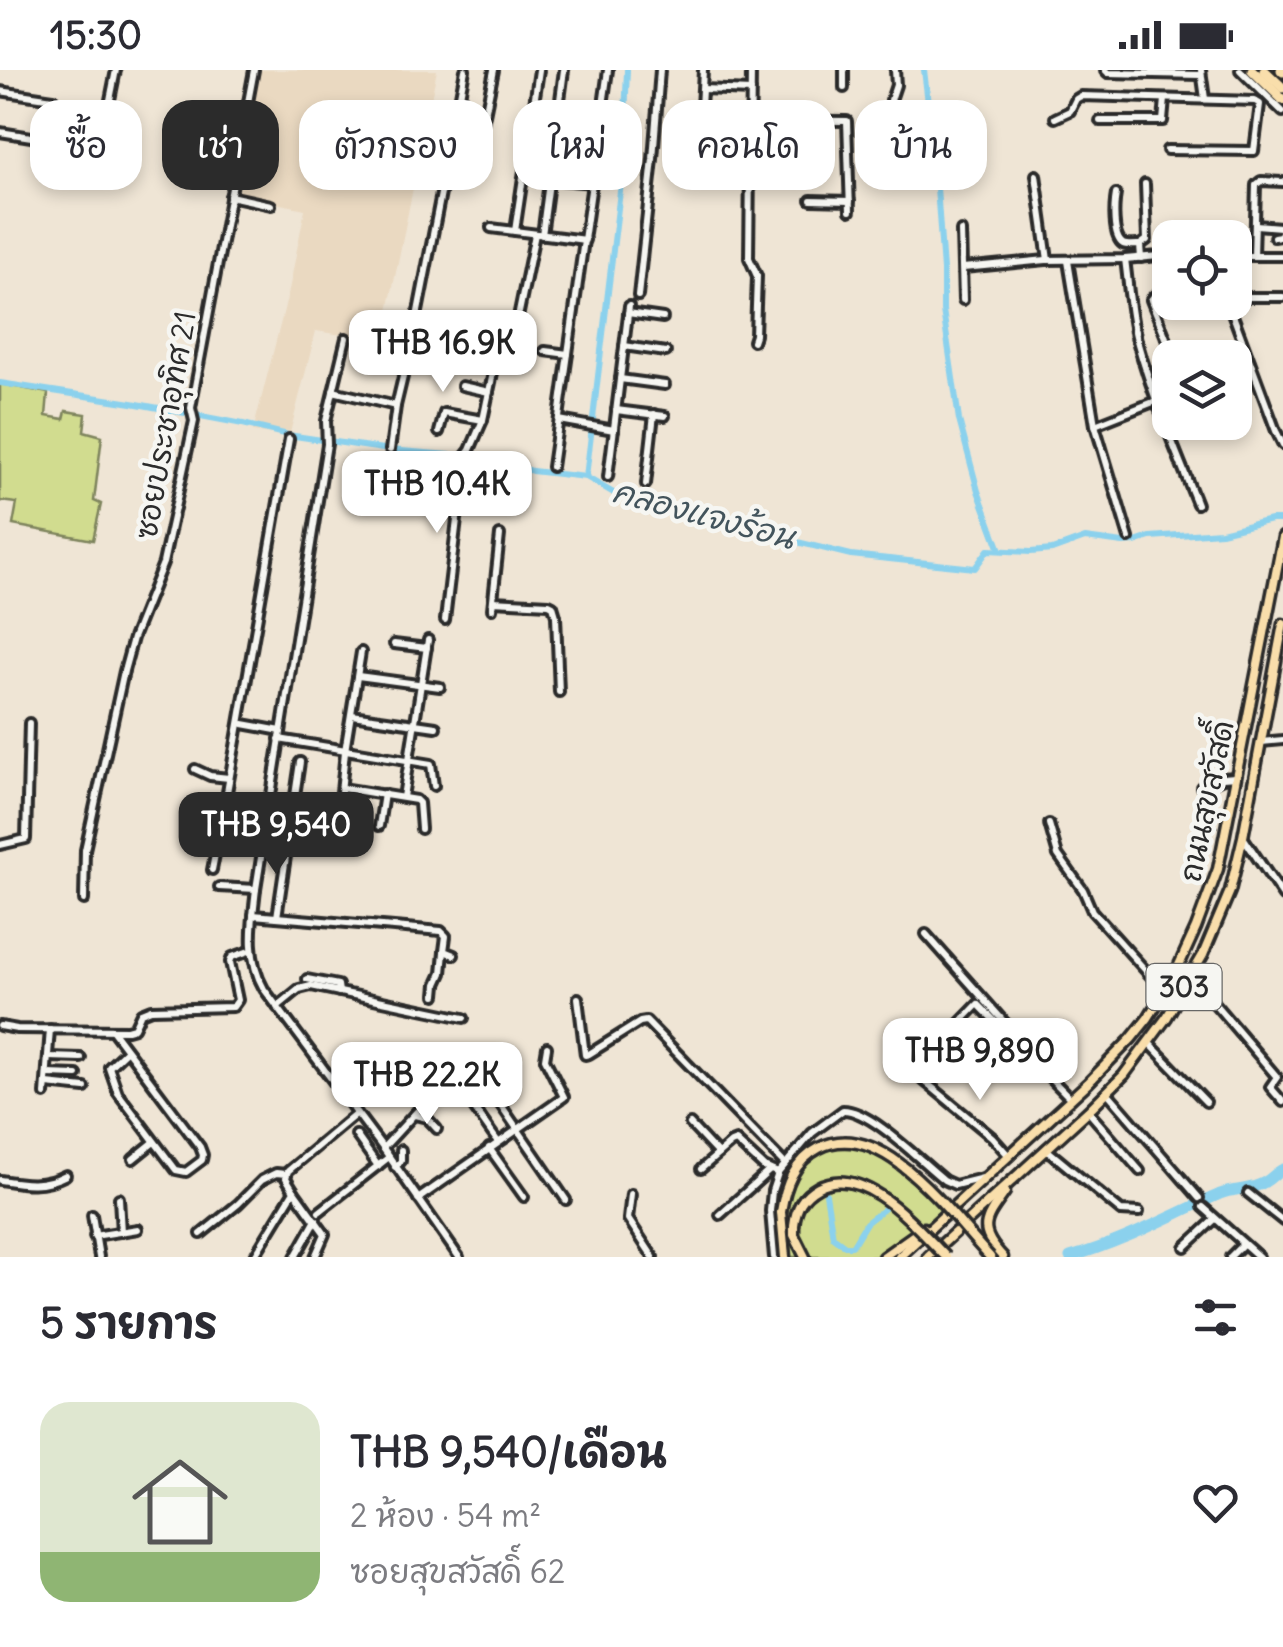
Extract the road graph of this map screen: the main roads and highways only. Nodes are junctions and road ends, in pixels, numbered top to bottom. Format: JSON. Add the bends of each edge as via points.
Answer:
{"nodes":[{"id":1,"x":1252,"y":70,"type":"edge"},
{"id":2,"x":1264,"y":70,"type":"edge"},
{"id":3,"x":1283,"y":88,"type":"edge"},
{"id":4,"x":1283,"y":100,"type":"edge"},
{"id":5,"x":1283,"y":538,"type":"edge"},
{"id":6,"x":1283,"y":624,"type":"edge"},
{"id":7,"x":1242,"y":740,"type":"junction"},
{"id":8,"x":1261,"y":742,"type":"junction"},
{"id":9,"x":1013,"y":1180,"type":"junction"},
{"id":10,"x":944,"y":1216,"type":"junction"},
{"id":11,"x":785,"y":1257,"type":"edge"},
{"id":12,"x":805,"y":1257,"type":"edge"},
{"id":13,"x":883,"y":1257,"type":"edge"},
{"id":14,"x":899,"y":1257,"type":"edge"},
{"id":15,"x":928,"y":1257,"type":"edge"},
{"id":16,"x":946,"y":1257,"type":"edge"},
{"id":17,"x":990,"y":1257,"type":"edge"},
{"id":18,"x":1003,"y":1257,"type":"edge"}],
"edges":[{"from":1,"to":4,"type":"highway"},
{"from":2,"to":3,"type":"highway"},
{"from":5,"to":7,"type":"main road","name":"ถนนสุขสวัสดิ์","number":"303"},
{"from":6,"to":8,"type":"main road","name":"ถนนสุขสวัสดิ์","number":"303"},
{"from":7,"to":8,"type":"main road"},
{"from":7,"to":10,"type":"main road","name":"ถนนสุขสวัสดิ์","number":"303","via":[[1210,895],[1165,992],[1131,1039]]},
{"from":8,"to":9,"type":"main road","name":"ถนนสุขสวัสดิ์","number":"303","via":[[1230,891],[1191,976],[1149,1043],[1107,1092]]},
{"from":9,"to":15,"type":"main road","name":"ถนนสุขสวัสดิ์","number":"303"},
{"from":9,"to":18,"type":"main road","via":[[984,1228]]},
{"from":10,"to":13,"type":"main road"},
{"from":10,"to":14,"type":"main road","name":"ถนนสุขสวัสดิ์","number":"303"},
{"from":11,"to":17,"type":"main road","bridge":true,"via":[[782,1212],[790,1178],[805,1158],[840,1142],[864,1144],[904,1167]]},
{"from":12,"to":16,"type":"main road","bridge":true,"via":[[794,1235],[796,1213],[808,1194],[837,1182],[880,1196]]}]}
